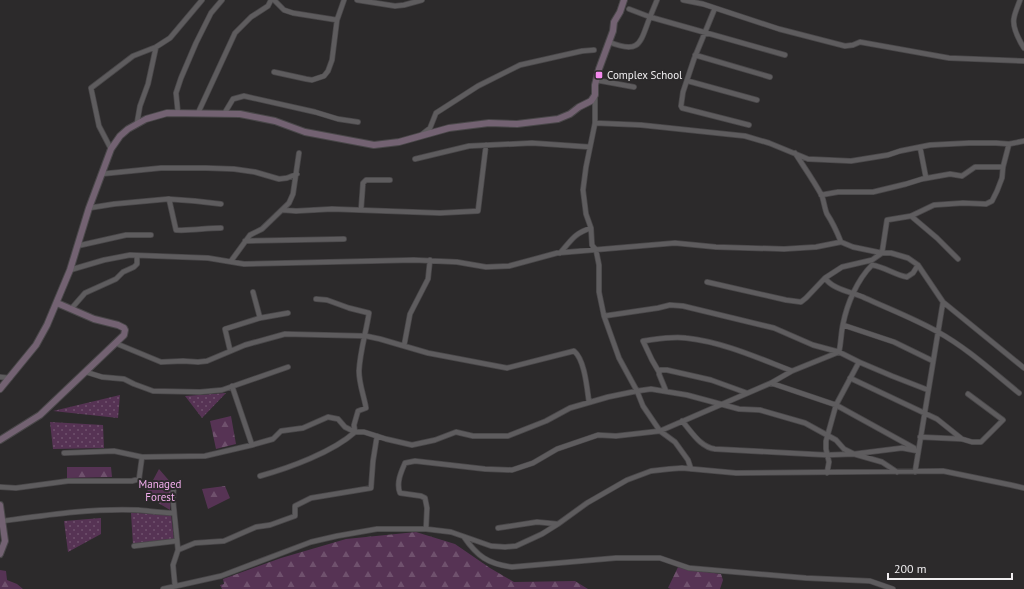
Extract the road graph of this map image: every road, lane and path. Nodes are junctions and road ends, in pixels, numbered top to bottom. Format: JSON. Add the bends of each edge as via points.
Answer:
{"nodes":[{"id":1,"x":202,"y":0,"type":"edge"},
{"id":2,"x":222,"y":0,"type":"edge"},
{"id":3,"x":271,"y":0,"type":"edge"},
{"id":4,"x":274,"y":0,"type":"edge"},
{"id":5,"x":344,"y":0,"type":"edge"},
{"id":6,"x":357,"y":0,"type":"edge"},
{"id":7,"x":422,"y":0,"type":"edge"},
{"id":8,"x":623,"y":0,"type":"edge"},
{"id":9,"x":657,"y":0,"type":"edge"},
{"id":10,"x":683,"y":0,"type":"edge"},
{"id":11,"x":1020,"y":0,"type":"edge"},
{"id":12,"x":392,"y":3,"type":"edge"},
{"id":13,"x":629,"y":8,"type":"dead end"},
{"id":14,"x":715,"y":8,"type":"junction"},
{"id":15,"x":650,"y":17,"type":"junction"},
{"id":16,"x":337,"y":20,"type":"junction"},
{"id":17,"x":704,"y":32,"type":"junction"},
{"id":18,"x":609,"y":42,"type":"junction"},
{"id":19,"x":156,"y":47,"type":"junction"},
{"id":20,"x":1024,"y":48,"type":"edge"},
{"id":21,"x":594,"y":50,"type":"dead end"},
{"id":22,"x":695,"y":55,"type":"junction"},
{"id":23,"x":784,"y":55,"type":"dead end"},
{"id":24,"x":1024,"y":61,"type":"edge"},
{"id":25,"x":274,"y":72,"type":"dead end"},
{"id":26,"x":770,"y":77,"type":"dead end"},
{"id":27,"x":596,"y":80,"type":"junction"},
{"id":28,"x":688,"y":81,"type":"junction"},
{"id":29,"x":634,"y":87,"type":"dead end"},
{"id":30,"x":595,"y":95,"type":"junction"},
{"id":31,"x":757,"y":100,"type":"dead end"},
{"id":32,"x":178,"y":113,"type":"junction"},
{"id":33,"x":198,"y":114,"type":"junction"},
{"id":34,"x":224,"y":114,"type":"junction"},
{"id":35,"x":358,"y":122,"type":"dead end"},
{"id":36,"x":137,"y":123,"type":"junction"},
{"id":37,"x":595,"y":123,"type":"junction"},
{"id":38,"x":749,"y":125,"type":"dead end"},
{"id":39,"x":420,"y":136,"type":"junction"},
{"id":40,"x":1024,"y":141,"type":"edge"},
{"id":41,"x":1008,"y":144,"type":"junction"},
{"id":42,"x":486,"y":145,"type":"junction"},
{"id":43,"x":590,"y":147,"type":"junction"},
{"id":44,"x":920,"y":147,"type":"junction"},
{"id":45,"x":111,"y":149,"type":"junction"},
{"id":46,"x":299,"y":153,"type":"dead end"},
{"id":47,"x":795,"y":153,"type":"junction"},
{"id":48,"x":415,"y":159,"type":"dead end"},
{"id":49,"x":1003,"y":166,"type":"junction"},
{"id":50,"x":101,"y":174,"type":"junction"},
{"id":51,"x":297,"y":174,"type":"junction"},
{"id":52,"x":926,"y":178,"type":"junction"},
{"id":53,"x":390,"y":180,"type":"dead end"},
{"id":54,"x":821,"y":195,"type":"junction"},
{"id":55,"x":169,"y":199,"type":"junction"},
{"id":56,"x":221,"y":204,"type":"dead end"},
{"id":57,"x":89,"y":208,"type":"junction"},
{"id":58,"x":282,"y":210,"type":"junction"},
{"id":59,"x":361,"y":210,"type":"junction"},
{"id":60,"x":911,"y":216,"type":"junction"},
{"id":61,"x":221,"y":228,"type":"dead end"},
{"id":62,"x":591,"y":228,"type":"junction"},
{"id":63,"x":151,"y":235,"type":"dead end"},
{"id":64,"x":344,"y":239,"type":"dead end"},
{"id":65,"x":245,"y":241,"type":"junction"},
{"id":66,"x":841,"y":242,"type":"junction"},
{"id":67,"x":77,"y":246,"type":"junction"},
{"id":68,"x":596,"y":250,"type":"junction"},
{"id":69,"x":560,"y":253,"type":"junction"},
{"id":70,"x":882,"y":253,"type":"junction"},
{"id":71,"x":137,"y":256,"type":"junction"},
{"id":72,"x":958,"y":259,"type":"dead end"},
{"id":73,"x":430,"y":260,"type":"junction"},
{"id":74,"x":231,"y":261,"type":"junction"},
{"id":75,"x":918,"y":266,"type":"junction"},
{"id":76,"x":70,"y":270,"type":"junction"},
{"id":77,"x":825,"y":278,"type":"junction"},
{"id":78,"x":707,"y":282,"type":"dead end"},
{"id":79,"x":253,"y":292,"type":"dead end"},
{"id":80,"x":853,"y":293,"type":"junction"},
{"id":81,"x":316,"y":299,"type":"dead end"},
{"id":82,"x":943,"y":302,"type":"junction"},
{"id":83,"x":57,"y":303,"type":"junction"},
{"id":84,"x":71,"y":309,"type":"junction"},
{"id":85,"x":288,"y":313,"type":"dead end"},
{"id":86,"x":604,"y":316,"type":"junction"},
{"id":87,"x":260,"y":318,"type":"junction"},
{"id":88,"x":843,"y":325,"type":"junction"},
{"id":89,"x":938,"y":332,"type":"junction"},
{"id":90,"x":366,"y":336,"type":"junction"},
{"id":91,"x":115,"y":343,"type":"junction"},
{"id":92,"x":404,"y":346,"type":"junction"},
{"id":93,"x":230,"y":350,"type":"junction"},
{"id":94,"x":839,"y":352,"type":"junction"},
{"id":95,"x":933,"y":361,"type":"junction"},
{"id":96,"x":858,"y":362,"type":"junction"},
{"id":97,"x":288,"y":367,"type":"dead end"},
{"id":98,"x":1024,"y":368,"type":"edge"},
{"id":99,"x":792,"y":371,"type":"junction"},
{"id":100,"x":86,"y":372,"type":"junction"},
{"id":101,"x":659,"y":372,"type":"junction"},
{"id":102,"x":0,"y":377,"type":"edge"},
{"id":103,"x":10,"y":378,"type":"junction"},
{"id":104,"x":850,"y":378,"type":"junction"},
{"id":105,"x":771,"y":383,"type":"junction"},
{"id":106,"x":232,"y":386,"type":"junction"},
{"id":107,"x":0,"y":389,"type":"edge"},
{"id":108,"x":928,"y":390,"type":"junction"},
{"id":109,"x":637,"y":391,"type":"junction"},
{"id":110,"x":666,"y":392,"type":"junction"},
{"id":111,"x":747,"y":393,"type":"junction"},
{"id":112,"x":1019,"y":393,"type":"dead end"},
{"id":113,"x":968,"y":394,"type":"dead end"},
{"id":114,"x":590,"y":402,"type":"junction"},
{"id":115,"x":722,"y":404,"type":"junction"},
{"id":116,"x":836,"y":405,"type":"junction"},
{"id":117,"x":924,"y":414,"type":"junction"},
{"id":118,"x":682,"y":422,"type":"junction"},
{"id":119,"x":660,"y":431,"type":"junction"},
{"id":120,"x":355,"y":432,"type":"junction"},
{"id":121,"x":828,"y":435,"type":"junction"},
{"id":122,"x":377,"y":436,"type":"junction"},
{"id":123,"x":920,"y":438,"type":"junction"},
{"id":124,"x":962,"y":439,"type":"junction"},
{"id":125,"x":0,"y":440,"type":"edge"},
{"id":126,"x":252,"y":445,"type":"junction"},
{"id":127,"x":918,"y":451,"type":"junction"},
{"id":128,"x":64,"y":452,"type":"dead end"},
{"id":129,"x":854,"y":454,"type":"junction"},
{"id":130,"x":827,"y":455,"type":"junction"},
{"id":131,"x":142,"y":457,"type":"junction"},
{"id":132,"x":691,"y":469,"type":"junction"},
{"id":133,"x":897,"y":472,"type":"junction"},
{"id":134,"x":915,"y":472,"type":"junction"},
{"id":135,"x":827,"y":473,"type":"junction"},
{"id":136,"x":260,"y":476,"type":"dead end"},
{"id":137,"x":174,"y":484,"type":"dead end"},
{"id":138,"x":0,"y":488,"type":"edge"},
{"id":139,"x":1024,"y":488,"type":"edge"},
{"id":140,"x":0,"y":505,"type":"edge"},
{"id":141,"x":174,"y":513,"type":"junction"},
{"id":142,"x":3,"y":521,"type":"junction"},
{"id":143,"x":558,"y":524,"type":"junction"},
{"id":144,"x":498,"y":528,"type":"dead end"},
{"id":145,"x":426,"y":529,"type":"junction"},
{"id":146,"x":464,"y":537,"type":"junction"},
{"id":147,"x":176,"y":541,"type":"junction"},
{"id":148,"x":134,"y":546,"type":"dead end"},
{"id":149,"x":178,"y":550,"type":"junction"},
{"id":150,"x":0,"y":554,"type":"edge"},
{"id":151,"x":175,"y":586,"type":"junction"},
{"id":152,"x":163,"y":589,"type":"edge"},
{"id":153,"x":893,"y":589,"type":"edge"}],
"edges":[{"from":1,"to":19,"type":"street","via":[[175,34]]},
{"from":2,"to":32,"type":"street","via":[[211,13],[181,78],[176,93]]},
{"from":3,"to":33,"type":"street","via":[[268,6],[251,17],[235,33]]},
{"from":4,"to":16,"type":"street","via":[[284,10],[293,13]]},
{"from":5,"to":16,"type":"street"},
{"from":6,"to":12,"type":"street"},
{"from":7,"to":12,"type":"street","via":[[404,5]]},
{"from":8,"to":18,"type":"main road"},
{"from":9,"to":15,"type":"street"},
{"from":10,"to":14,"type":"street"},
{"from":11,"to":20,"type":"street","via":[[1014,24],[1017,37]]},
{"from":13,"to":15,"type":"street"},
{"from":14,"to":17,"type":"street"},
{"from":14,"to":24,"type":"street","via":[[779,29],[845,46],[853,46],[860,42],[949,58]]},
{"from":15,"to":17,"type":"street"},
{"from":15,"to":18,"type":"street","via":[[636,46],[630,48]]},
{"from":16,"to":25,"type":"street","via":[[332,60],[324,76],[312,80]]},
{"from":17,"to":22,"type":"street"},
{"from":17,"to":23,"type":"street"},
{"from":18,"to":27,"type":"main road"},
{"from":19,"to":36,"type":"street"},
{"from":19,"to":45,"type":"street","via":[[133,56],[90,88],[99,126]]},
{"from":21,"to":39,"type":"street","via":[[520,65],[478,86],[436,113],[430,128]]},
{"from":22,"to":26,"type":"street"},
{"from":22,"to":28,"type":"street"},
{"from":27,"to":29,"type":"street"},
{"from":27,"to":30,"type":"main road"},
{"from":28,"to":31,"type":"street"},
{"from":28,"to":38,"type":"street","via":[[681,102],[682,108]]},
{"from":30,"to":37,"type":"street"},
{"from":30,"to":39,"type":"main road","via":[[591,102],[558,119],[443,129]]},
{"from":32,"to":33,"type":"main road"},
{"from":32,"to":36,"type":"main road","via":[[167,113]]},
{"from":33,"to":34,"type":"main road"},
{"from":34,"to":35,"type":"street","via":[[233,99],[244,96]]},
{"from":34,"to":39,"type":"main road","via":[[256,117],[305,132],[374,145]]},
{"from":36,"to":45,"type":"main road","via":[[120,136]]},
{"from":37,"to":43,"type":"street"},
{"from":37,"to":47,"type":"street","via":[[745,136]]},
{"from":40,"to":41,"type":"street"},
{"from":41,"to":44,"type":"street","via":[[969,143]]},
{"from":41,"to":49,"type":"street"},
{"from":42,"to":43,"type":"street","via":[[532,143]]},
{"from":42,"to":48,"type":"street","via":[[469,146]]},
{"from":42,"to":59,"type":"street","via":[[478,211],[440,213]]},
{"from":43,"to":62,"type":"street","via":[[583,190],[586,214]]},
{"from":44,"to":47,"type":"street","via":[[851,161],[808,159]]},
{"from":44,"to":52,"type":"street"},
{"from":45,"to":50,"type":"main road"},
{"from":46,"to":51,"type":"street"},
{"from":47,"to":54,"type":"street"},
{"from":49,"to":52,"type":"street","via":[[975,167],[962,176],[950,174]]},
{"from":49,"to":60,"type":"street","via":[[1002,178],[992,201],[986,204],[934,205]]},
{"from":50,"to":51,"type":"street","via":[[161,168],[234,169],[279,179]]},
{"from":50,"to":57,"type":"main road"},
{"from":51,"to":58,"type":"street","via":[[294,194]]},
{"from":52,"to":54,"type":"street","via":[[873,192],[838,192]]},
{"from":53,"to":59,"type":"street","via":[[366,180],[363,183]]},
{"from":54,"to":66,"type":"street"},
{"from":55,"to":56,"type":"street"},
{"from":55,"to":57,"type":"street"},
{"from":55,"to":61,"type":"street","via":[[176,230]]},
{"from":57,"to":67,"type":"main road"},
{"from":58,"to":59,"type":"street"},
{"from":58,"to":65,"type":"street"},
{"from":60,"to":70,"type":"street","via":[[888,220]]},
{"from":60,"to":72,"type":"street"},
{"from":62,"to":68,"type":"street","via":[[592,246]]},
{"from":62,"to":69,"type":"street","via":[[577,234]]},
{"from":63,"to":67,"type":"street","via":[[126,235]]},
{"from":64,"to":65,"type":"street"},
{"from":65,"to":74,"type":"street"},
{"from":66,"to":68,"type":"street","via":[[784,249],[674,243]]},
{"from":66,"to":70,"type":"street"},
{"from":67,"to":76,"type":"main road"},
{"from":68,"to":69,"type":"street"},
{"from":68,"to":86,"type":"street","via":[[599,292]]},
{"from":69,"to":73,"type":"street","via":[[509,266]]},
{"from":70,"to":75,"type":"street","via":[[908,258]]},
{"from":70,"to":77,"type":"street","via":[[872,260],[842,267]]},
{"from":71,"to":74,"type":"street"},
{"from":71,"to":76,"type":"street","via":[[113,257]]},
{"from":71,"to":84,"type":"street","via":[[138,264],[116,279],[84,294]]},
{"from":73,"to":74,"type":"street","via":[[258,264]]},
{"from":73,"to":92,"type":"street","via":[[428,279],[410,314]]},
{"from":75,"to":80,"type":"street","via":[[907,277],[872,265]]},
{"from":75,"to":82,"type":"street"},
{"from":76,"to":83,"type":"main road"},
{"from":77,"to":78,"type":"street","via":[[801,302]]},
{"from":77,"to":80,"type":"street","via":[[827,282]]},
{"from":79,"to":87,"type":"street"},
{"from":80,"to":88,"type":"street"},
{"from":80,"to":89,"type":"street"},
{"from":81,"to":90,"type":"street","via":[[369,313]]},
{"from":82,"to":89,"type":"street"},
{"from":82,"to":98,"type":"street"},
{"from":83,"to":84,"type":"main road"},
{"from":83,"to":103,"type":"main road","via":[[36,345]]},
{"from":84,"to":91,"type":"main road","via":[[124,328],[124,335]]},
{"from":85,"to":87,"type":"street"},
{"from":86,"to":94,"type":"street","via":[[670,305],[683,306],[774,328],[812,345]]},
{"from":86,"to":109,"type":"street","via":[[619,358]]},
{"from":87,"to":93,"type":"street","via":[[225,329]]},
{"from":88,"to":94,"type":"street"},
{"from":88,"to":95,"type":"street","via":[[894,342]]},
{"from":89,"to":95,"type":"street"},
{"from":89,"to":112,"type":"street","via":[[963,348]]},
{"from":90,"to":92,"type":"street"},
{"from":90,"to":93,"type":"street","via":[[285,334]]},
{"from":90,"to":120,"type":"street","via":[[361,351],[359,373],[366,408],[358,411]]},
{"from":91,"to":93,"type":"street","via":[[161,362],[207,361]]},
{"from":91,"to":100,"type":"main road"},
{"from":92,"to":114,"type":"street","via":[[507,368],[574,351],[579,355],[582,364]]},
{"from":94,"to":96,"type":"street"},
{"from":94,"to":99,"type":"street"},
{"from":95,"to":108,"type":"street"},
{"from":96,"to":104,"type":"street"},
{"from":96,"to":108,"type":"street"},
{"from":97,"to":106,"type":"street"},
{"from":99,"to":101,"type":"street","via":[[744,352],[686,338],[667,337],[643,341]]},
{"from":99,"to":105,"type":"street"},
{"from":100,"to":106,"type":"street","via":[[102,377],[124,379],[152,391],[200,392],[222,390]]},
{"from":100,"to":125,"type":"main road","via":[[40,415]]},
{"from":101,"to":110,"type":"street"},
{"from":101,"to":111,"type":"street","via":[[666,370],[711,380]]},
{"from":102,"to":103,"type":"street"},
{"from":103,"to":107,"type":"main road"},
{"from":104,"to":116,"type":"street"},
{"from":104,"to":117,"type":"street"},
{"from":105,"to":111,"type":"street"},
{"from":105,"to":116,"type":"street"},
{"from":106,"to":126,"type":"street"},
{"from":108,"to":117,"type":"street"},
{"from":109,"to":110,"type":"street","via":[[651,389]]},
{"from":109,"to":114,"type":"street"},
{"from":109,"to":119,"type":"street","via":[[643,406]]},
{"from":110,"to":115,"type":"street"},
{"from":111,"to":115,"type":"street"},
{"from":113,"to":124,"type":"street","via":[[1003,420],[981,442]]},
{"from":114,"to":122,"type":"street","via":[[570,408],[508,436],[473,436],[456,432],[412,445]]},
{"from":115,"to":118,"type":"street"},
{"from":115,"to":121,"type":"street","via":[[739,409],[760,410],[797,421]]},
{"from":116,"to":121,"type":"street"},
{"from":116,"to":127,"type":"street"},
{"from":117,"to":123,"type":"street"},
{"from":117,"to":124,"type":"street","via":[[937,419]]},
{"from":118,"to":119,"type":"street"},
{"from":118,"to":130,"type":"street","via":[[708,448]]},
{"from":119,"to":132,"type":"street","via":[[676,442]]},
{"from":119,"to":145,"type":"street","via":[[616,436],[598,435],[557,449],[532,463],[512,470],[415,461],[405,463],[398,488],[400,493],[424,498],[427,508]]},
{"from":120,"to":122,"type":"street"},
{"from":120,"to":126,"type":"street","via":[[345,427],[338,419],[328,416],[303,428],[281,432],[273,439]]},
{"from":120,"to":136,"type":"street","via":[[322,452]]},
{"from":121,"to":129,"type":"street"},
{"from":121,"to":130,"type":"street"},
{"from":122,"to":149,"type":"street","via":[[371,488],[311,498],[295,506],[295,516],[256,527],[224,541],[196,543]]},
{"from":123,"to":124,"type":"street"},
{"from":123,"to":127,"type":"street"},
{"from":126,"to":131,"type":"street","via":[[205,456]]},
{"from":127,"to":129,"type":"street","via":[[902,448]]},
{"from":127,"to":134,"type":"street"},
{"from":128,"to":131,"type":"street","via":[[114,451]]},
{"from":129,"to":130,"type":"street"},
{"from":129,"to":133,"type":"street","via":[[882,462]]},
{"from":130,"to":135,"type":"street"},
{"from":131,"to":138,"type":"street","via":[[139,479],[68,481]]},
{"from":132,"to":135,"type":"street","via":[[736,473]]},
{"from":132,"to":143,"type":"street","via":[[651,471],[627,480],[587,503]]},
{"from":133,"to":134,"type":"street"},
{"from":133,"to":135,"type":"street"},
{"from":134,"to":139,"type":"street","via":[[943,471]]},
{"from":137,"to":141,"type":"street"},
{"from":140,"to":142,"type":"main road"},
{"from":141,"to":142,"type":"street","via":[[118,510]]},
{"from":141,"to":147,"type":"street"},
{"from":142,"to":150,"type":"main road","via":[[5,541]]},
{"from":143,"to":144,"type":"street","via":[[537,522]]},
{"from":143,"to":146,"type":"street","via":[[530,540],[505,548]]},
{"from":145,"to":146,"type":"street","via":[[450,532]]},
{"from":145,"to":151,"type":"street","via":[[377,529],[337,536],[311,542],[221,576]]},
{"from":146,"to":153,"type":"street","via":[[481,556],[499,565],[512,567],[616,558],[660,558],[690,568],[870,581]]},
{"from":147,"to":148,"type":"street"},
{"from":147,"to":149,"type":"street"},
{"from":149,"to":151,"type":"street","via":[[173,564]]},
{"from":151,"to":152,"type":"street"}]}
